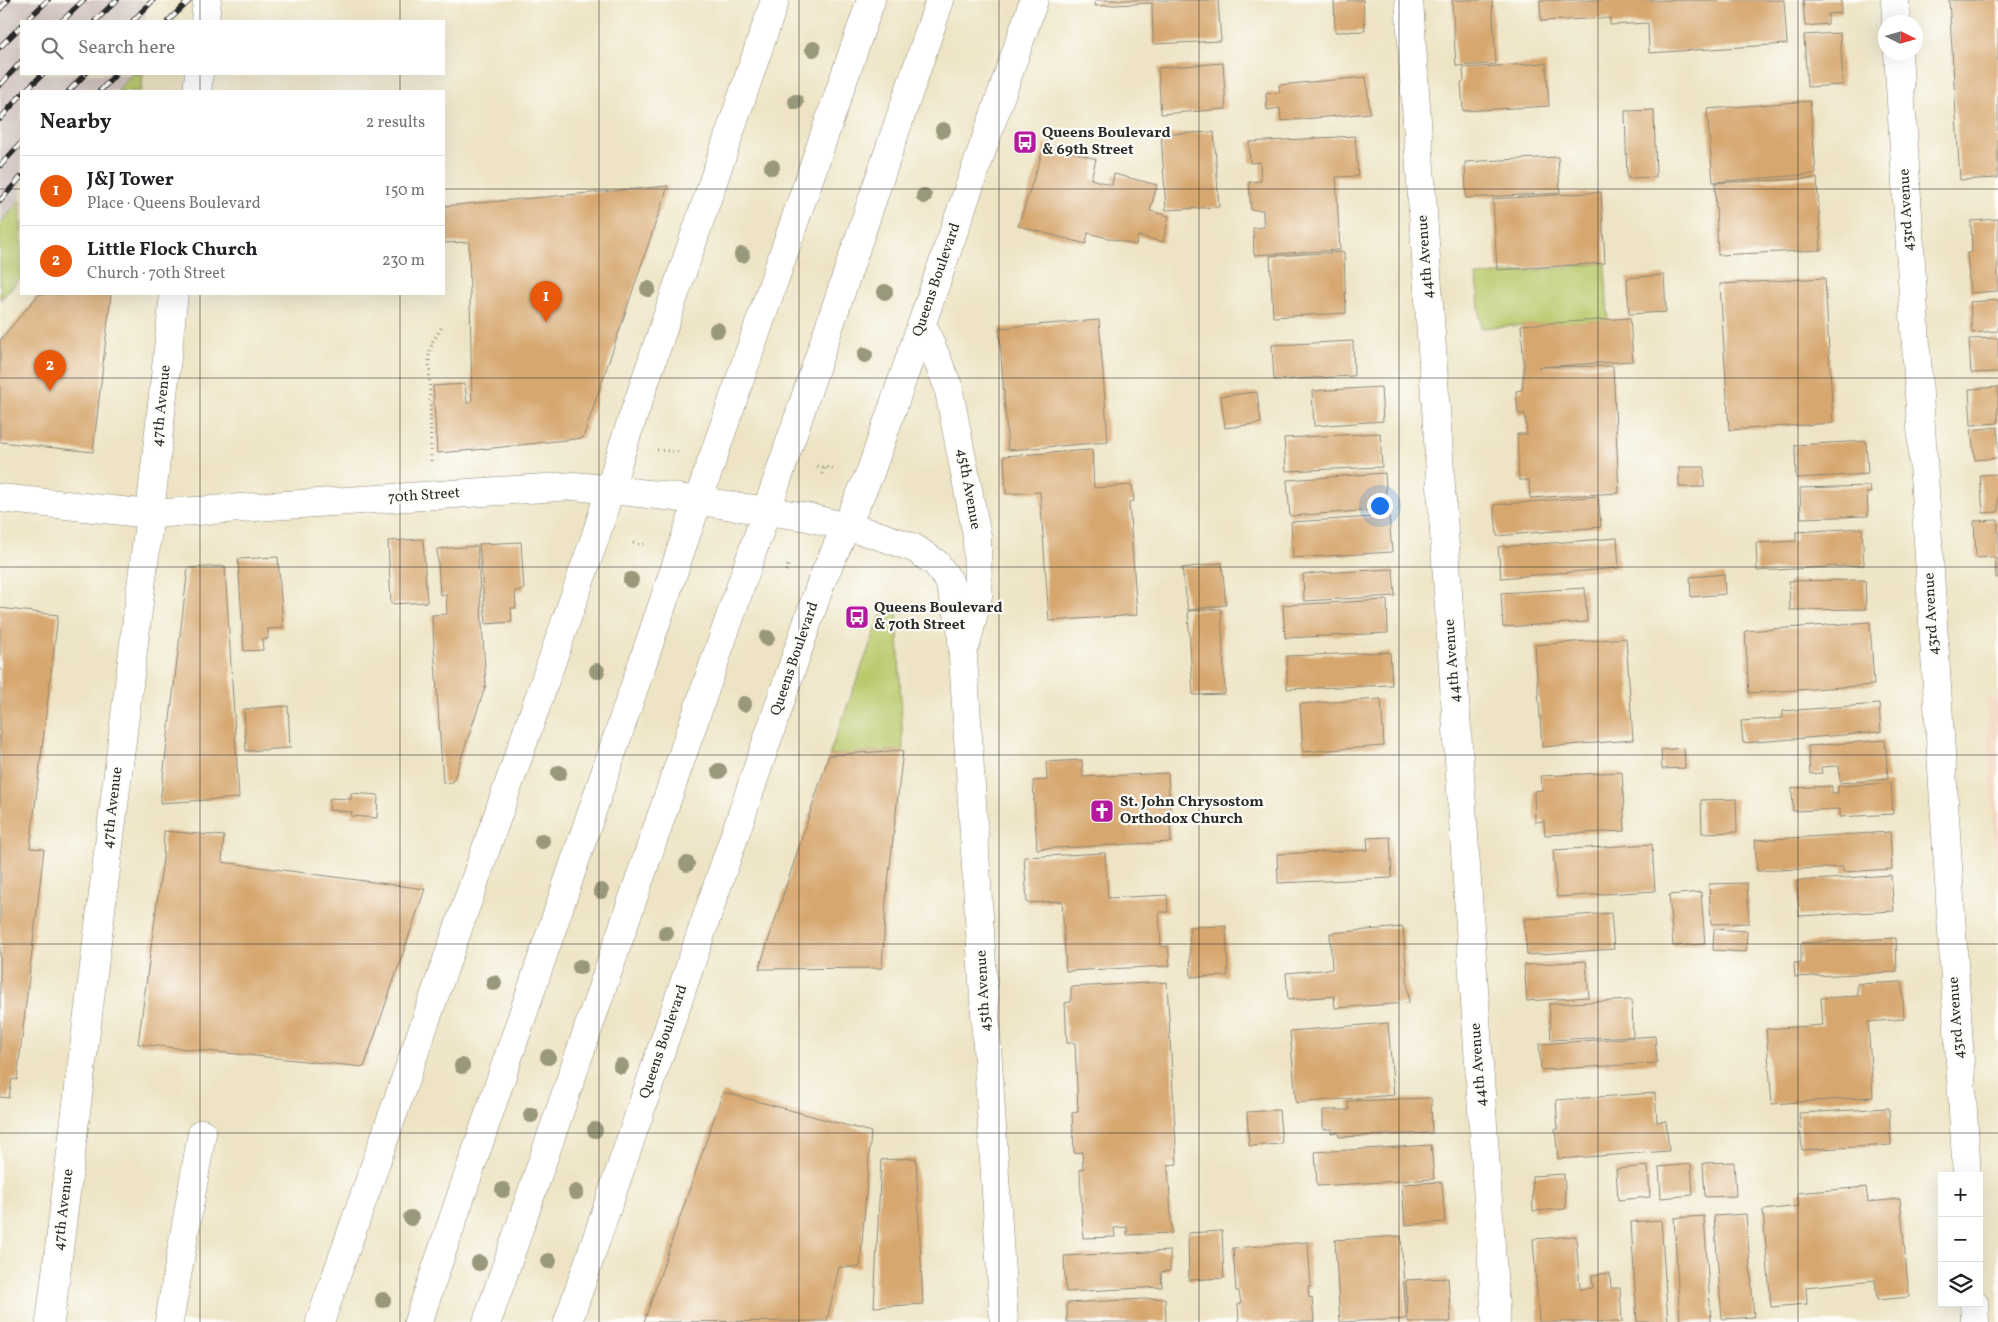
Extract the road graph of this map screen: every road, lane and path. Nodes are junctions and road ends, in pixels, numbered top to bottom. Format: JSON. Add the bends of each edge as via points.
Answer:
{"nodes":[{"id":1,"x":207,"y":0,"type":"edge"},
{"id":2,"x":776,"y":0,"type":"edge"},
{"id":3,"x":871,"y":0,"type":"edge"},
{"id":4,"x":940,"y":0,"type":"edge"},
{"id":5,"x":1034,"y":0,"type":"edge"},
{"id":6,"x":1409,"y":0,"type":"edge"},
{"id":7,"x":1895,"y":0,"type":"edge"},
{"id":8,"x":1896,"y":15,"type":"edge"},
{"id":9,"x":204,"y":20,"type":"edge"},
{"id":10,"x":1898,"y":60,"type":"edge"},
{"id":11,"x":199,"y":75,"type":"edge"},
{"id":12,"x":197,"y":90,"type":"edge"},
{"id":13,"x":174,"y":295,"type":"edge"},
{"id":14,"x":922,"y":323,"type":"junction"},
{"id":15,"x":442,"y":327,"type":"dead end"},
{"id":16,"x":652,"y":449,"type":"dead end"},
{"id":17,"x":686,"y":453,"type":"dead end"},
{"id":18,"x":431,"y":461,"type":"dead end"},
{"id":19,"x":814,"y":466,"type":"dead end"},
{"id":20,"x":825,"y":467,"type":"junction"},
{"id":21,"x":838,"y":469,"type":"dead end"},
{"id":22,"x":822,"y":474,"type":"dead end"},
{"id":23,"x":609,"y":490,"type":"junction"},
{"id":24,"x":0,"y":498,"type":"edge"},
{"id":25,"x":699,"y":500,"type":"junction"},
{"id":26,"x":766,"y":511,"type":"junction"},
{"id":27,"x":150,"y":514,"type":"junction"},
{"id":28,"x":846,"y":526,"type":"junction"},
{"id":29,"x":789,"y":562,"type":"dead end"},
{"id":30,"x":780,"y":569,"type":"dead end"},
{"id":31,"x":786,"y":570,"type":"junction"},
{"id":32,"x":792,"y":572,"type":"dead end"},
{"id":33,"x":963,"y":660,"type":"junction"},
{"id":34,"x":202,"y":1133,"type":"dead end"},
{"id":35,"x":1966,"y":1172,"type":"edge"},
{"id":36,"x":1974,"y":1307,"type":"edge"},
{"id":37,"x":50,"y":1322,"type":"edge"},
{"id":38,"x":169,"y":1322,"type":"edge"},
{"id":39,"x":320,"y":1322,"type":"edge"},
{"id":40,"x":418,"y":1322,"type":"edge"},
{"id":41,"x":487,"y":1322,"type":"edge"},
{"id":42,"x":568,"y":1322,"type":"edge"},
{"id":43,"x":1004,"y":1322,"type":"edge"},
{"id":44,"x":1496,"y":1322,"type":"edge"},
{"id":45,"x":1976,"y":1322,"type":"edge"}],
"edges":[{"from":1,"to":9,"type":"street"},
{"from":2,"to":23,"type":"street"},
{"from":3,"to":25,"type":"street"},
{"from":4,"to":26,"type":"street"},
{"from":5,"to":14,"type":"street","name":"Queens Boulevard"},
{"from":6,"to":44,"type":"street","name":"44th Avenue"},
{"from":7,"to":8,"type":"street"},
{"from":10,"to":35,"type":"street","name":"43rd Avenue"},
{"from":11,"to":12,"type":"street"},
{"from":13,"to":27,"type":"street","name":"47th Avenue"},
{"from":14,"to":28,"type":"street","name":"Queens Boulevard","via":[[870,473]]},
{"from":14,"to":33,"type":"street","name":"45th Avenue","via":[[948,386],[976,536],[978,596]]},
{"from":15,"to":18,"type":"path","via":[[428,354]]},
{"from":16,"to":17,"type":"path"},
{"from":19,"to":20,"type":"path"},
{"from":20,"to":21,"type":"path"},
{"from":20,"to":22,"type":"path"},
{"from":23,"to":25,"type":"street","name":"70th Street"},
{"from":23,"to":27,"type":"street","name":"70th Street","via":[[575,486]]},
{"from":23,"to":39,"type":"street"},
{"from":24,"to":27,"type":"street","name":"70th Street"},
{"from":25,"to":26,"type":"street","name":"70th Street"},
{"from":25,"to":40,"type":"street"},
{"from":26,"to":28,"type":"street","name":"70th Street"},
{"from":26,"to":41,"type":"street"},
{"from":27,"to":37,"type":"street","name":"47th Avenue"},
{"from":28,"to":33,"type":"street","name":"45th Avenue","via":[[914,548],[936,563],[956,602]]},
{"from":28,"to":42,"type":"street","name":"Queens Boulevard","via":[[822,580]]},
{"from":29,"to":31,"type":"path"},
{"from":30,"to":31,"type":"path"},
{"from":31,"to":32,"type":"path"},
{"from":33,"to":43,"type":"street","name":"45th Avenue"},
{"from":34,"to":38,"type":"street"},
{"from":36,"to":45,"type":"street"}]}
